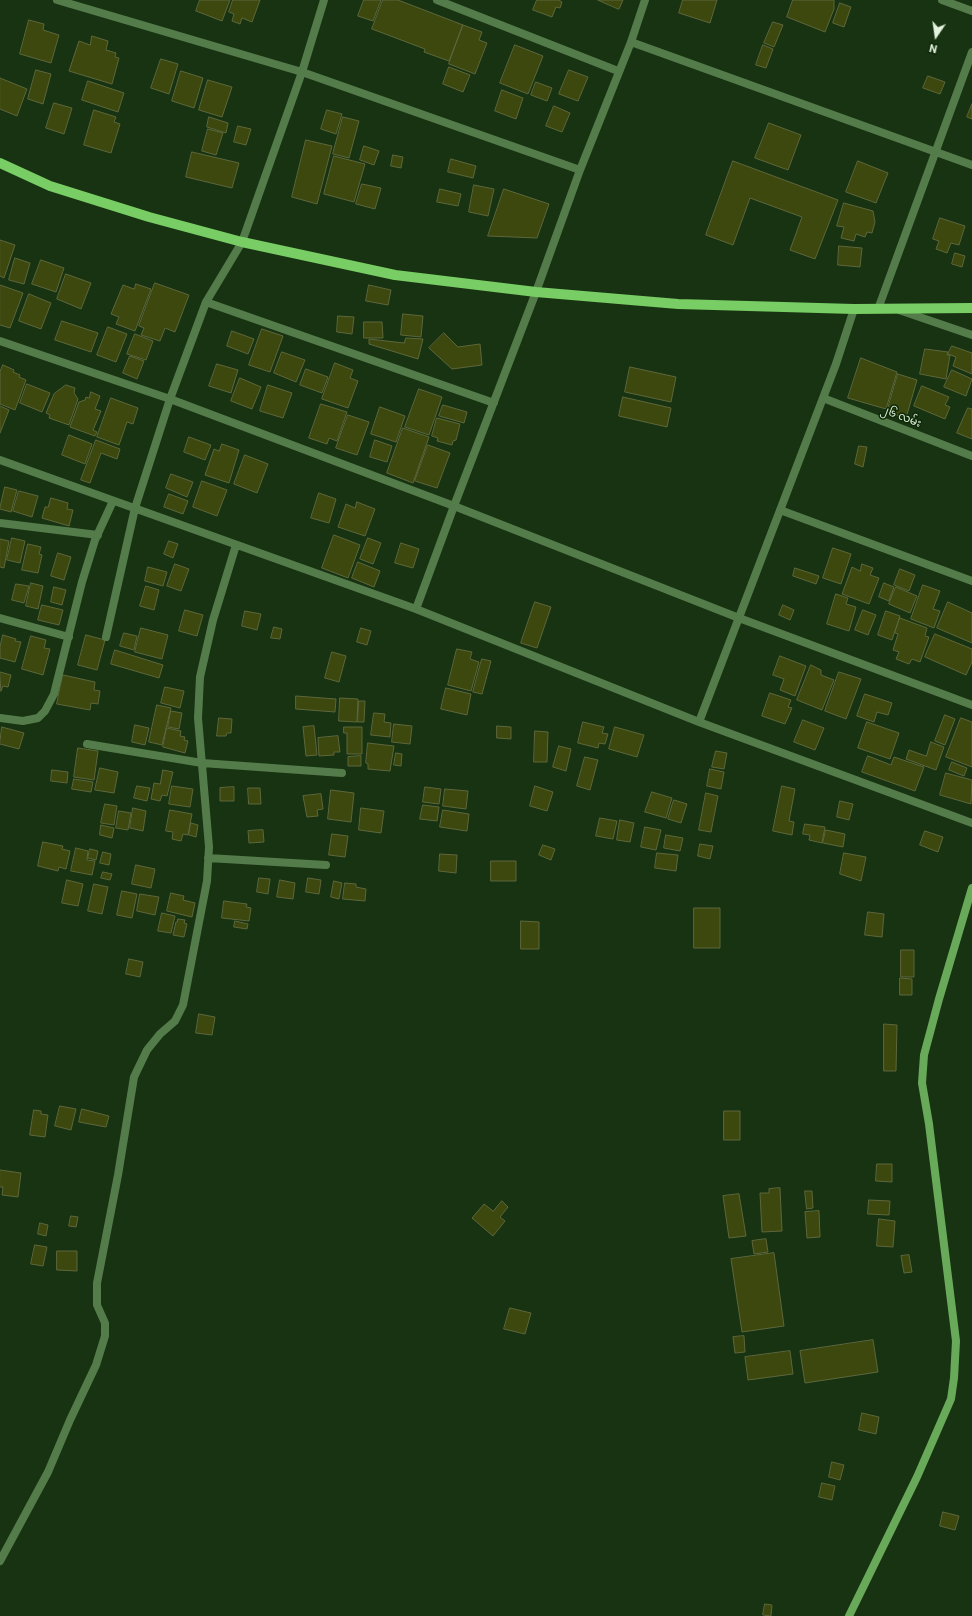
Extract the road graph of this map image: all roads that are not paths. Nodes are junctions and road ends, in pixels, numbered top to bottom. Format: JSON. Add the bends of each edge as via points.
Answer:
{"nodes":[{"id":1,"x":58,"y":0,"type":"edge"},
{"id":2,"x":324,"y":0,"type":"edge"},
{"id":3,"x":437,"y":0,"type":"edge"},
{"id":4,"x":645,"y":0,"type":"edge"},
{"id":5,"x":942,"y":0,"type":"edge"},
{"id":6,"x":972,"y":12,"type":"edge"},
{"id":7,"x":631,"y":42,"type":"junction"},
{"id":8,"x":972,"y":52,"type":"edge"},
{"id":9,"x":618,"y":71,"type":"junction"},
{"id":10,"x":302,"y":72,"type":"junction"},
{"id":11,"x":934,"y":153,"type":"junction"},
{"id":12,"x":0,"y":163,"type":"edge"},
{"id":13,"x":972,"y":166,"type":"edge"},
{"id":14,"x":580,"y":170,"type":"junction"},
{"id":15,"x":242,"y":242,"type":"junction"},
{"id":16,"x":536,"y":292,"type":"junction"},
{"id":17,"x":206,"y":302,"type":"junction"},
{"id":18,"x":972,"y":308,"type":"edge"},
{"id":19,"x":854,"y":309,"type":"junction"},
{"id":20,"x":878,"y":309,"type":"junction"},
{"id":21,"x":894,"y":309,"type":"junction"},
{"id":22,"x":972,"y":335,"type":"edge"},
{"id":23,"x":0,"y":341,"type":"edge"},
{"id":24,"x":823,"y":398,"type":"junction"},
{"id":25,"x":170,"y":399,"type":"junction"},
{"id":26,"x":494,"y":403,"type":"junction"},
{"id":27,"x":972,"y":456,"type":"edge"},
{"id":28,"x":0,"y":460,"type":"edge"},
{"id":29,"x":113,"y":501,"type":"junction"},
{"id":30,"x":454,"y":506,"type":"junction"},
{"id":31,"x":135,"y":508,"type":"junction"},
{"id":32,"x":780,"y":510,"type":"junction"},
{"id":33,"x":0,"y":523,"type":"edge"},
{"id":34,"x":98,"y":535,"type":"junction"},
{"id":35,"x":236,"y":545,"type":"junction"},
{"id":36,"x":972,"y":582,"type":"edge"},
{"id":37,"x":416,"y":609,"type":"junction"},
{"id":38,"x":0,"y":618,"type":"edge"},
{"id":39,"x":739,"y":618,"type":"junction"},
{"id":40,"x":69,"y":637,"type":"junction"},
{"id":41,"x":106,"y":637,"type":"dead end"},
{"id":42,"x":972,"y":705,"type":"edge"},
{"id":43,"x":0,"y":718,"type":"edge"},
{"id":44,"x":699,"y":722,"type":"junction"},
{"id":45,"x":87,"y":744,"type":"dead end"},
{"id":46,"x":202,"y":763,"type":"junction"},
{"id":47,"x":342,"y":773,"type":"dead end"},
{"id":48,"x":972,"y":822,"type":"edge"},
{"id":49,"x":208,"y":858,"type":"junction"},
{"id":50,"x":326,"y":865,"type":"dead end"},
{"id":51,"x":972,"y":888,"type":"edge"},
{"id":52,"x":0,"y":1561,"type":"edge"},
{"id":53,"x":849,"y":1616,"type":"edge"}],
"edges":[{"from":1,"to":10,"type":"street"},
{"from":2,"to":10,"type":"street"},
{"from":3,"to":9,"type":"street"},
{"from":4,"to":7,"type":"street"},
{"from":5,"to":6,"type":"street"},
{"from":7,"to":9,"type":"street"},
{"from":7,"to":11,"type":"street"},
{"from":8,"to":11,"type":"street"},
{"from":9,"to":14,"type":"street"},
{"from":10,"to":14,"type":"street"},
{"from":10,"to":15,"type":"street"},
{"from":11,"to":13,"type":"street"},
{"from":11,"to":20,"type":"street"},
{"from":12,"to":15,"type":"main road","via":[[50,186],[149,217]]},
{"from":14,"to":16,"type":"street"},
{"from":15,"to":16,"type":"main road","via":[[395,275]]},
{"from":15,"to":17,"type":"street"},
{"from":16,"to":19,"type":"main road","via":[[678,304]]},
{"from":16,"to":26,"type":"street"},
{"from":17,"to":25,"type":"street"},
{"from":17,"to":26,"type":"street"},
{"from":18,"to":21,"type":"main road"},
{"from":19,"to":20,"type":"main road"},
{"from":19,"to":24,"type":"street"},
{"from":20,"to":21,"type":"main road"},
{"from":21,"to":22,"type":"street"},
{"from":23,"to":25,"type":"street"},
{"from":24,"to":27,"type":"street","name":"၂၆ လမ်း"},
{"from":24,"to":32,"type":"street"},
{"from":25,"to":30,"type":"street"},
{"from":25,"to":31,"type":"street"},
{"from":26,"to":30,"type":"street"},
{"from":28,"to":29,"type":"street"},
{"from":29,"to":31,"type":"street"},
{"from":29,"to":34,"type":"street"},
{"from":30,"to":37,"type":"street"},
{"from":30,"to":39,"type":"street"},
{"from":31,"to":35,"type":"street"},
{"from":31,"to":41,"type":"street"},
{"from":32,"to":36,"type":"street"},
{"from":32,"to":39,"type":"street"},
{"from":33,"to":34,"type":"street"},
{"from":34,"to":40,"type":"street","via":[[82,582]]},
{"from":35,"to":37,"type":"street"},
{"from":35,"to":46,"type":"street","via":[[213,620],[200,677],[198,718]]},
{"from":37,"to":44,"type":"street"},
{"from":38,"to":40,"type":"street"},
{"from":39,"to":42,"type":"street"},
{"from":39,"to":44,"type":"street"},
{"from":40,"to":43,"type":"street","via":[[54,694],[45,711],[32,720]]},
{"from":44,"to":48,"type":"street"},
{"from":45,"to":46,"type":"street"},
{"from":46,"to":47,"type":"street"},
{"from":46,"to":49,"type":"street"},
{"from":49,"to":50,"type":"street"},
{"from":49,"to":52,"type":"street","via":[[207,881],[183,1005],[175,1021],[147,1050],[134,1077],[97,1283],[97,1305],[105,1323],[105,1336],[96,1365],[48,1472]]},
{"from":51,"to":53,"type":"street","via":[[924,1055],[922,1083],[956,1341],[951,1399],[917,1477]]}]}
